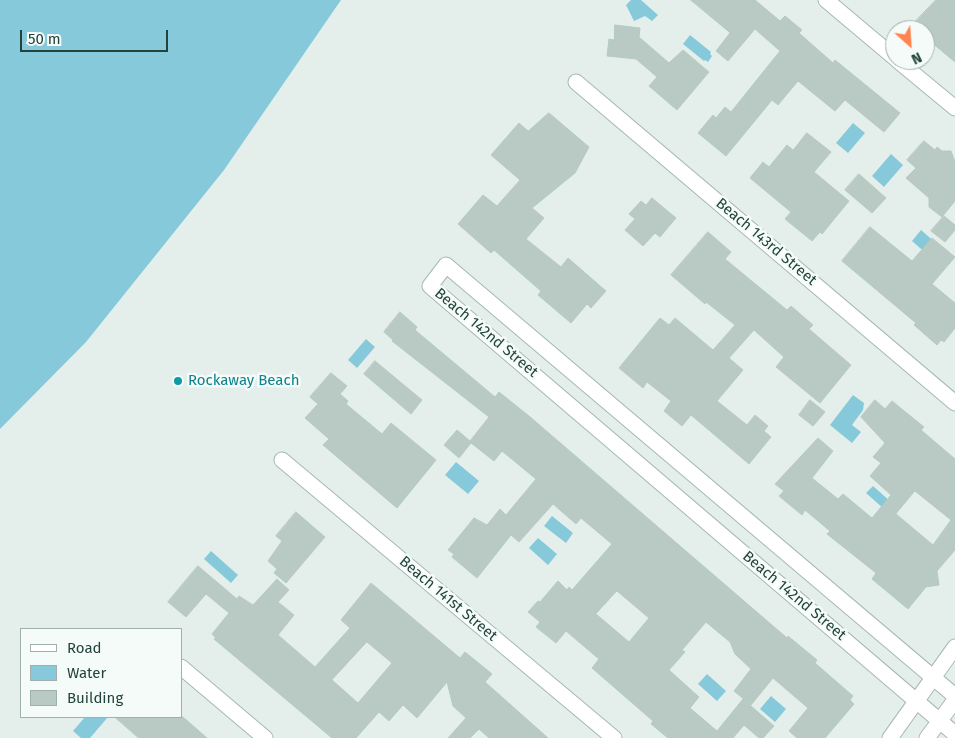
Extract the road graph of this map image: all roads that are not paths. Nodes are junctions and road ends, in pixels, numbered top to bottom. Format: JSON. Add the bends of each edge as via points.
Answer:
{"nodes":[{"id":1,"x":826,"y":0,"type":"edge"},
{"id":2,"x":885,"y":50,"type":"edge"},
{"id":3,"x":909,"y":70,"type":"edge"},
{"id":4,"x":576,"y":82,"type":"dead end"},
{"id":5,"x":955,"y":108,"type":"edge"},
{"id":6,"x":955,"y":402,"type":"edge"},
{"id":7,"x":282,"y":460,"type":"dead end"},
{"id":8,"x":700,"y":481,"type":"junction"},
{"id":9,"x":684,"y":503,"type":"junction"},
{"id":10,"x":955,"y":647,"type":"edge"},
{"id":11,"x":182,"y":668,"type":"edge"},
{"id":12,"x":933,"y":678,"type":"junction"},
{"id":13,"x":955,"y":698,"type":"edge"},
{"id":14,"x":917,"y":700,"type":"junction"},
{"id":15,"x":940,"y":721,"type":"junction"},
{"id":16,"x":955,"y":734,"type":"edge"},
{"id":17,"x":265,"y":738,"type":"edge"},
{"id":18,"x":614,"y":738,"type":"edge"},
{"id":19,"x":890,"y":738,"type":"edge"},
{"id":20,"x":927,"y":738,"type":"edge"}],
"edges":[{"from":1,"to":2,"type":"street"},
{"from":3,"to":5,"type":"street"},
{"from":4,"to":6,"type":"street","name":"Beach 143rd Street"},
{"from":7,"to":18,"type":"street","name":"Beach 141st Street"},
{"from":8,"to":9,"type":"street"},
{"from":8,"to":9,"type":"street","name":"Beach 142nd Street","via":[[446,265],[430,286]]},
{"from":8,"to":12,"type":"street","name":"Beach 142nd Street"},
{"from":9,"to":14,"type":"street","name":"Beach 142nd Street"},
{"from":10,"to":12,"type":"street"},
{"from":11,"to":17,"type":"street"},
{"from":12,"to":13,"type":"street","name":"Beach 142nd Street"},
{"from":12,"to":14,"type":"street"},
{"from":13,"to":15,"type":"street"},
{"from":14,"to":15,"type":"street","name":"Beach 142nd Street"},
{"from":14,"to":19,"type":"street"},
{"from":15,"to":16,"type":"street","name":"Beach 142nd Street"},
{"from":15,"to":20,"type":"street"}]}
